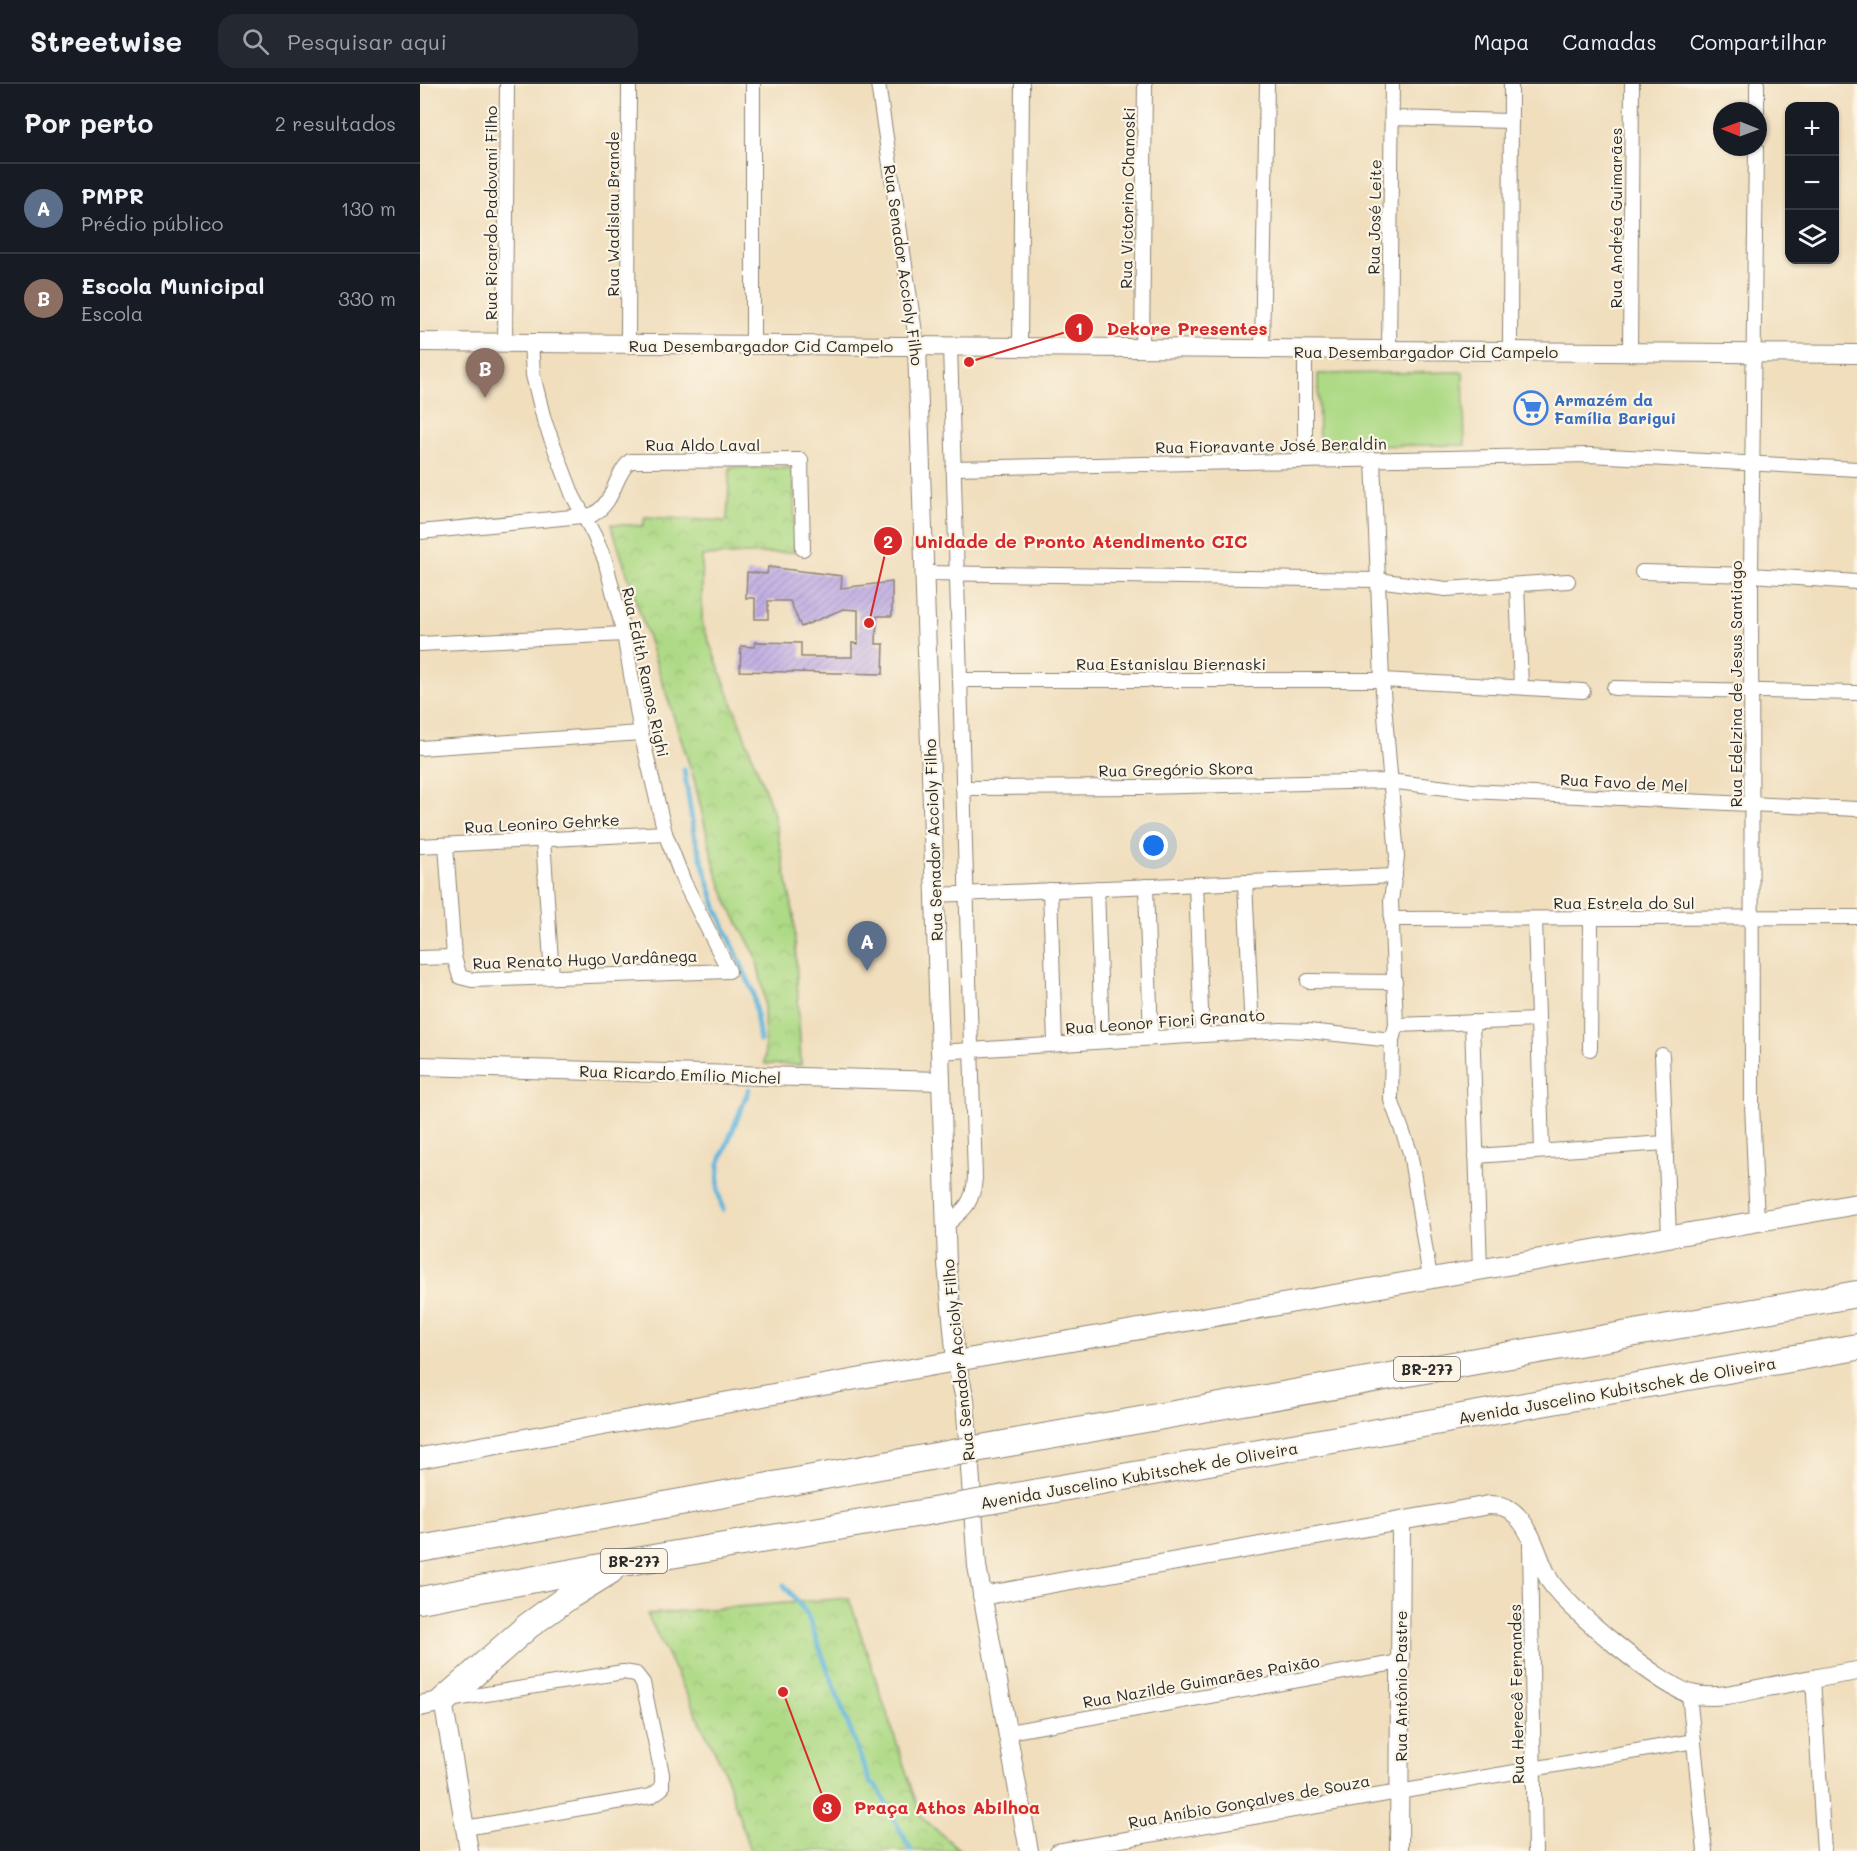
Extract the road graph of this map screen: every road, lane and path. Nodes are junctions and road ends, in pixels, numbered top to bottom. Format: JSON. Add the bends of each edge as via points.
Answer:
{"nodes":[{"id":1,"x":507,"y":84,"type":"edge"},
{"id":2,"x":629,"y":84,"type":"edge"},
{"id":3,"x":753,"y":84,"type":"edge"},
{"id":4,"x":878,"y":84,"type":"edge"},
{"id":5,"x":1022,"y":84,"type":"edge"},
{"id":6,"x":1145,"y":84,"type":"edge"},
{"id":7,"x":1267,"y":84,"type":"edge"},
{"id":8,"x":1392,"y":84,"type":"edge"},
{"id":9,"x":1511,"y":84,"type":"edge"},
{"id":10,"x":1632,"y":84,"type":"edge"},
{"id":11,"x":1757,"y":84,"type":"edge"},
{"id":12,"x":1756,"y":102,"type":"edge"},
{"id":13,"x":1392,"y":118,"type":"junction"},
{"id":14,"x":1511,"y":121,"type":"junction"},
{"id":15,"x":1756,"y":156,"type":"edge"},
{"id":16,"x":420,"y":342,"type":"edge"},
{"id":17,"x":505,"y":343,"type":"junction"},
{"id":18,"x":531,"y":343,"type":"junction"},
{"id":19,"x":628,"y":344,"type":"junction"},
{"id":20,"x":753,"y":345,"type":"junction"},
{"id":21,"x":917,"y":346,"type":"junction"},
{"id":22,"x":950,"y":346,"type":"junction"},
{"id":23,"x":1020,"y":347,"type":"junction"},
{"id":24,"x":1142,"y":348,"type":"junction"},
{"id":25,"x":1262,"y":349,"type":"junction"},
{"id":26,"x":1305,"y":350,"type":"junction"},
{"id":27,"x":1389,"y":350,"type":"junction"},
{"id":28,"x":1510,"y":351,"type":"junction"},
{"id":29,"x":1630,"y":352,"type":"junction"},
{"id":30,"x":1754,"y":354,"type":"junction"},
{"id":31,"x":1857,"y":354,"type":"edge"},
{"id":32,"x":1373,"y":459,"type":"junction"},
{"id":33,"x":1305,"y":461,"type":"junction"},
{"id":34,"x":1752,"y":464,"type":"junction"},
{"id":35,"x":953,"y":468,"type":"junction"},
{"id":36,"x":1857,"y":469,"type":"edge"},
{"id":37,"x":584,"y":517,"type":"junction"},
{"id":38,"x":420,"y":532,"type":"edge"},
{"id":39,"x":802,"y":549,"type":"dead end"},
{"id":40,"x":1642,"y":572,"type":"dead end"},
{"id":41,"x":924,"y":573,"type":"junction"},
{"id":42,"x":957,"y":573,"type":"junction"},
{"id":43,"x":1751,"y":575,"type":"junction"},
{"id":44,"x":1377,"y":580,"type":"junction"},
{"id":45,"x":1568,"y":581,"type":"dead end"},
{"id":46,"x":1857,"y":582,"type":"edge"},
{"id":47,"x":1517,"y":585,"type":"junction"},
{"id":48,"x":624,"y":634,"type":"junction"},
{"id":49,"x":420,"y":644,"type":"edge"},
{"id":50,"x":960,"y":680,"type":"junction"},
{"id":51,"x":1382,"y":680,"type":"junction"},
{"id":52,"x":1521,"y":687,"type":"junction"},
{"id":53,"x":1614,"y":688,"type":"dead end"},
{"id":54,"x":1751,"y":689,"type":"junction"},
{"id":55,"x":1584,"y":691,"type":"dead end"},
{"id":56,"x":1857,"y":693,"type":"edge"},
{"id":57,"x":641,"y":733,"type":"junction"},
{"id":58,"x":420,"y":748,"type":"edge"},
{"id":59,"x":1389,"y":781,"type":"junction"},
{"id":60,"x":963,"y":788,"type":"junction"},
{"id":61,"x":1752,"y":804,"type":"junction"},
{"id":62,"x":1857,"y":809,"type":"edge"},
{"id":63,"x":665,"y":832,"type":"junction"},
{"id":64,"x":543,"y":839,"type":"junction"},
{"id":65,"x":446,"y":845,"type":"junction"},
{"id":66,"x":420,"y":846,"type":"edge"},
{"id":67,"x":1395,"y":876,"type":"junction"},
{"id":68,"x":1245,"y":882,"type":"junction"},
{"id":69,"x":1196,"y":884,"type":"junction"},
{"id":70,"x":1146,"y":886,"type":"junction"},
{"id":71,"x":1097,"y":888,"type":"junction"},
{"id":72,"x":1050,"y":890,"type":"junction"},
{"id":73,"x":967,"y":894,"type":"junction"},
{"id":74,"x":934,"y":895,"type":"junction"},
{"id":75,"x":1752,"y":917,"type":"junction"},
{"id":76,"x":1857,"y":917,"type":"edge"},
{"id":77,"x":1591,"y":918,"type":"junction"},
{"id":78,"x":1391,"y":919,"type":"junction"},
{"id":79,"x":1535,"y":919,"type":"junction"},
{"id":80,"x":454,"y":957,"type":"junction"},
{"id":81,"x":420,"y":958,"type":"edge"},
{"id":82,"x":729,"y":971,"type":"joint"},
{"id":83,"x":552,"y":977,"type":"junction"},
{"id":84,"x":1308,"y":981,"type":"dead end"},
{"id":85,"x":1395,"y":982,"type":"junction"},
{"id":86,"x":1538,"y":1020,"type":"junction"},
{"id":87,"x":1472,"y":1022,"type":"junction"},
{"id":88,"x":1396,"y":1025,"type":"junction"},
{"id":89,"x":1252,"y":1032,"type":"junction"},
{"id":90,"x":1202,"y":1035,"type":"junction"},
{"id":91,"x":1151,"y":1038,"type":"junction"},
{"id":92,"x":1392,"y":1040,"type":"junction"},
{"id":93,"x":1102,"y":1041,"type":"junction"},
{"id":94,"x":1055,"y":1044,"type":"junction"},
{"id":95,"x":1590,"y":1049,"type":"dead end"},
{"id":96,"x":970,"y":1050,"type":"junction"},
{"id":97,"x":939,"y":1052,"type":"junction"},
{"id":98,"x":1662,"y":1055,"type":"dead end"},
{"id":99,"x":420,"y":1066,"type":"edge"},
{"id":100,"x":940,"y":1081,"type":"junction"},
{"id":101,"x":1665,"y":1143,"type":"junction"},
{"id":102,"x":1542,"y":1151,"type":"junction"},
{"id":103,"x":1476,"y":1156,"type":"junction"},
{"id":104,"x":1857,"y":1204,"type":"edge"},
{"id":105,"x":1757,"y":1222,"type":"junction"},
{"id":106,"x":945,"y":1226,"type":"junction"},
{"id":107,"x":1669,"y":1237,"type":"junction"},
{"id":108,"x":1480,"y":1270,"type":"junction"},
{"id":109,"x":1430,"y":1278,"type":"junction"},
{"id":110,"x":1857,"y":1294,"type":"edge"},
{"id":111,"x":1857,"y":1347,"type":"edge"},
{"id":112,"x":956,"y":1361,"type":"junction"},
{"id":113,"x":420,"y":1458,"type":"edge"},
{"id":114,"x":1401,"y":1521,"type":"junction"},
{"id":115,"x":1530,"y":1536,"type":"junction"},
{"id":116,"x":420,"y":1549,"type":"edge"},
{"id":117,"x":623,"y":1563,"type":"junction"},
{"id":118,"x":982,"y":1596,"type":"junction"},
{"id":119,"x":420,"y":1600,"type":"edge"},
{"id":120,"x":1400,"y":1662,"type":"junction"},
{"id":121,"x":1857,"y":1671,"type":"edge"},
{"id":122,"x":1814,"y":1678,"type":"junction"},
{"id":123,"x":1689,"y":1694,"type":"junction"},
{"id":124,"x":431,"y":1703,"type":"edge"},
{"id":125,"x":1008,"y":1732,"type":"junction"},
{"id":126,"x":1694,"y":1740,"type":"junction"},
{"id":127,"x":1534,"y":1768,"type":"junction"},
{"id":128,"x":1400,"y":1791,"type":"junction"},
{"id":129,"x":465,"y":1828,"type":"junction"},
{"id":130,"x":469,"y":1851,"type":"edge"},
{"id":131,"x":1029,"y":1851,"type":"edge"},
{"id":132,"x":1057,"y":1851,"type":"edge"},
{"id":133,"x":1399,"y":1851,"type":"edge"},
{"id":134,"x":1535,"y":1851,"type":"edge"},
{"id":135,"x":1704,"y":1851,"type":"edge"},
{"id":136,"x":1824,"y":1851,"type":"edge"}],
"edges":[{"from":1,"to":17,"type":"street","name":"Rua Ricardo Padovani Filho"},
{"from":2,"to":19,"type":"street","name":"Rua Wadislau Brande"},
{"from":3,"to":20,"type":"street"},
{"from":4,"to":21,"type":"street","name":"Rua Senador Accioly Filho"},
{"from":5,"to":23,"type":"street"},
{"from":6,"to":24,"type":"street","name":"Rua Victorino Chanoski"},
{"from":7,"to":25,"type":"street"},
{"from":8,"to":13,"type":"street","name":"Rua José Leite"},
{"from":9,"to":14,"type":"street"},
{"from":10,"to":29,"type":"street","name":"Rua Andréa Guimarães"},
{"from":11,"to":12,"type":"street"},
{"from":13,"to":14,"type":"street"},
{"from":13,"to":27,"type":"street","name":"Rua José Leite"},
{"from":14,"to":28,"type":"street"},
{"from":15,"to":30,"type":"street","name":"Rua Edelzina de Jesus Santiago"},
{"from":16,"to":17,"type":"street","name":"Rua Desembargador Cid Campelo"},
{"from":17,"to":18,"type":"street","name":"Rua Desembargador Cid Campelo"},
{"from":18,"to":19,"type":"street","name":"Rua Desembargador Cid Campelo"},
{"from":18,"to":37,"type":"street","name":"Rua Edith Ramos Righi","via":[[533,375],[544,420]]},
{"from":19,"to":20,"type":"street","name":"Rua Desembargador Cid Campelo"},
{"from":20,"to":21,"type":"street","name":"Rua Desembargador Cid Campelo"},
{"from":21,"to":22,"type":"street","name":"Rua Desembargador Cid Campelo"},
{"from":21,"to":41,"type":"street","name":"Rua Senador Accioly Filho"},
{"from":22,"to":23,"type":"street","name":"Rua Desembargador Cid Campelo"},
{"from":22,"to":35,"type":"street"},
{"from":23,"to":24,"type":"street","name":"Rua Desembargador Cid Campelo"},
{"from":24,"to":25,"type":"street","name":"Rua Desembargador Cid Campelo"},
{"from":25,"to":26,"type":"street","name":"Rua Desembargador Cid Campelo"},
{"from":26,"to":27,"type":"street","name":"Rua Desembargador Cid Campelo"},
{"from":26,"to":33,"type":"street"},
{"from":27,"to":28,"type":"street","name":"Rua Desembargador Cid Campelo"},
{"from":28,"to":29,"type":"street","name":"Rua Desembargador Cid Campelo"},
{"from":29,"to":30,"type":"street","name":"Rua Desembargador Cid Campelo"},
{"from":30,"to":31,"type":"street","name":"Rua Desembargador Cid Campelo"},
{"from":30,"to":34,"type":"street","name":"Rua Edelzina de Jesus Santiago"},
{"from":32,"to":33,"type":"street","name":"Rua Fioravante José Beraldin"},
{"from":32,"to":34,"type":"street","name":"Rua Fioravante José Beraldin","via":[[1589,455]]},
{"from":32,"to":44,"type":"street"},
{"from":33,"to":35,"type":"street","name":"Rua Fioravante José Beraldin"},
{"from":34,"to":36,"type":"street","name":"Rua Fioravante José Beraldin"},
{"from":34,"to":43,"type":"street","name":"Rua Edelzina de Jesus Santiago"},
{"from":35,"to":42,"type":"street"},
{"from":37,"to":38,"type":"street","name":"Rua Aldo Laval"},
{"from":37,"to":39,"type":"street","name":"Rua Aldo Laval","via":[[601,510],[608,502],[630,461],[801,460]]},
{"from":37,"to":48,"type":"street","name":"Rua Edith Ramos Righi","via":[[604,560]]},
{"from":40,"to":43,"type":"street"},
{"from":41,"to":42,"type":"street"},
{"from":41,"to":74,"type":"street","name":"Rua Senador Accioly Filho"},
{"from":42,"to":44,"type":"street"},
{"from":42,"to":50,"type":"street"},
{"from":43,"to":46,"type":"street"},
{"from":43,"to":54,"type":"street","name":"Rua Edelzina de Jesus Santiago"},
{"from":44,"to":47,"type":"street","via":[[1446,589]]},
{"from":44,"to":51,"type":"street"},
{"from":45,"to":47,"type":"street"},
{"from":47,"to":52,"type":"street"},
{"from":48,"to":49,"type":"street"},
{"from":48,"to":57,"type":"street","name":"Rua Edith Ramos Righi"},
{"from":50,"to":51,"type":"street","name":"Rua Estanislau Biernaski"},
{"from":50,"to":60,"type":"street"},
{"from":51,"to":52,"type":"street","name":"Rua Estanislau Biernaski"},
{"from":51,"to":59,"type":"street"},
{"from":52,"to":55,"type":"street","name":"Rua Estanislau Biernaski"},
{"from":53,"to":54,"type":"street"},
{"from":54,"to":56,"type":"street"},
{"from":54,"to":61,"type":"street","name":"Rua Edelzina de Jesus Santiago"},
{"from":57,"to":58,"type":"street"},
{"from":57,"to":63,"type":"street","name":"Rua Edith Ramos Righi"},
{"from":59,"to":60,"type":"street","name":"Rua Gregório Skora"},
{"from":59,"to":61,"type":"street","name":"Rua Favo de Mel","via":[[1471,791]]},
{"from":59,"to":67,"type":"street","via":[[1397,857]]},
{"from":60,"to":73,"type":"street"},
{"from":61,"to":62,"type":"street","name":"Rua Favo de Mel"},
{"from":61,"to":75,"type":"street","name":"Rua Edelzina de Jesus Santiago"},
{"from":63,"to":64,"type":"street","name":"Rua Leoniro Gehrke"},
{"from":63,"to":82,"type":"street","name":"Rua Edith Ramos Righi","via":[[684,882]]},
{"from":64,"to":65,"type":"street","name":"Rua Leoniro Gehrke"},
{"from":64,"to":83,"type":"street"},
{"from":65,"to":66,"type":"street","name":"Rua Leoniro Gehrke"},
{"from":65,"to":80,"type":"street"},
{"from":67,"to":68,"type":"street"},
{"from":67,"to":78,"type":"street"},
{"from":68,"to":69,"type":"street"},
{"from":68,"to":89,"type":"street"},
{"from":69,"to":70,"type":"street"},
{"from":69,"to":90,"type":"street"},
{"from":70,"to":71,"type":"street"},
{"from":70,"to":91,"type":"street"},
{"from":71,"to":72,"type":"street"},
{"from":71,"to":93,"type":"street"},
{"from":72,"to":73,"type":"street"},
{"from":72,"to":94,"type":"street"},
{"from":73,"to":74,"type":"street"},
{"from":73,"to":96,"type":"street"},
{"from":74,"to":97,"type":"street","name":"Rua Senador Accioly Filho"},
{"from":75,"to":76,"type":"street","name":"Rua Estrela do Sul"},
{"from":75,"to":77,"type":"street","name":"Rua Estrela do Sul"},
{"from":75,"to":105,"type":"street","name":"Rua Edelzina de Jesus Santiago"},
{"from":77,"to":79,"type":"street","name":"Rua Estrela do Sul"},
{"from":77,"to":95,"type":"street"},
{"from":78,"to":79,"type":"street","name":"Rua Estrela do Sul"},
{"from":78,"to":85,"type":"street"},
{"from":79,"to":86,"type":"street"},
{"from":80,"to":81,"type":"street","name":"Rua Renato Hugo Vardânega"},
{"from":80,"to":83,"type":"street","name":"Rua Renato Hugo Vardânega","via":[[460,977],[466,979]]},
{"from":82,"to":83,"type":"street","name":"Rua Renato Hugo Vardânega"},
{"from":84,"to":85,"type":"street"},
{"from":85,"to":88,"type":"street"},
{"from":86,"to":87,"type":"street"},
{"from":86,"to":102,"type":"street"},
{"from":87,"to":88,"type":"street"},
{"from":87,"to":103,"type":"street"},
{"from":88,"to":92,"type":"street"},
{"from":89,"to":90,"type":"street","name":"Rua Leonor Fiori Granato"},
{"from":89,"to":92,"type":"street","name":"Rua Leonor Fiori Granato","via":[[1308,1031]]},
{"from":90,"to":91,"type":"street","name":"Rua Leonor Fiori Granato"},
{"from":91,"to":93,"type":"street","name":"Rua Leonor Fiori Granato"},
{"from":92,"to":109,"type":"street","via":[[1391,1100],[1410,1152]]},
{"from":93,"to":94,"type":"street","name":"Rua Leonor Fiori Granato"},
{"from":94,"to":96,"type":"street","name":"Rua Leonor Fiori Granato"},
{"from":96,"to":97,"type":"street","name":"Rua Leonor Fiori Granato"},
{"from":96,"to":106,"type":"street","via":[[974,1192],[963,1212]]},
{"from":97,"to":100,"type":"street","name":"Rua Senador Accioly Filho"},
{"from":98,"to":101,"type":"street"},
{"from":99,"to":100,"type":"street","name":"Rua Ricardo Emílio Michel"},
{"from":100,"to":106,"type":"street","name":"Rua Senador Accioly Filho"},
{"from":101,"to":102,"type":"street"},
{"from":101,"to":107,"type":"street"},
{"from":102,"to":103,"type":"street"},
{"from":103,"to":108,"type":"street"},
{"from":104,"to":105,"type":"main road"},
{"from":105,"to":107,"type":"main road"},
{"from":106,"to":112,"type":"street","name":"Rua Senador Accioly Filho"},
{"from":107,"to":108,"type":"main road"},
{"from":108,"to":109,"type":"main road"},
{"from":109,"to":112,"type":"main road"},
{"from":110,"to":116,"type":"highway","number":"BR-277","bridge":true},
{"from":111,"to":117,"type":"highway","name":"Avenida Juscelino Kubitschek de Oliveira","number":"BR-277","bridge":true},
{"from":112,"to":113,"type":"main road"},
{"from":112,"to":118,"type":"street","name":"Rua Senador Accioly Filho","via":[[965,1399]]},
{"from":114,"to":115,"type":"street","via":[[1500,1505],[1517,1515]]},
{"from":114,"to":118,"type":"street"},
{"from":114,"to":120,"type":"street","name":"Rua Antônio Pastre"},
{"from":115,"to":123,"type":"street","via":[[1558,1593],[1651,1671]]},
{"from":115,"to":127,"type":"street","name":"Rua Herecê Fernandes"},
{"from":117,"to":119,"type":"highway","name":"Avenida Juscelino Kubitschek de Oliveira","number":"BR-277"},
{"from":117,"to":124,"type":"highway","via":[[548,1610]]},
{"from":118,"to":125,"type":"street","name":"Rua Senador Accioly Filho"},
{"from":120,"to":125,"type":"street","name":"Rua Nazilde Guimarães Paixão"},
{"from":120,"to":128,"type":"street","name":"Rua Antônio Pastre"},
{"from":121,"to":122,"type":"street"},
{"from":122,"to":123,"type":"street","via":[[1728,1694]]},
{"from":122,"to":136,"type":"street"},
{"from":123,"to":126,"type":"street"},
{"from":124,"to":129,"type":"street"},
{"from":124,"to":129,"type":"street","via":[[623,1672],[636,1674],[643,1683],[662,1788],[651,1796]]},
{"from":125,"to":131,"type":"street","name":"Rua Senador Accioly Filho"},
{"from":126,"to":127,"type":"street","name":"Rua Aníbio Gonçalves de Souza"},
{"from":126,"to":135,"type":"street"},
{"from":127,"to":128,"type":"street","name":"Rua Aníbio Gonçalves de Souza"},
{"from":127,"to":134,"type":"street","name":"Rua Herecê Fernandes"},
{"from":128,"to":132,"type":"street","name":"Rua Aníbio Gonçalves de Souza"},
{"from":128,"to":133,"type":"street","name":"Rua Antônio Pastre"},
{"from":129,"to":130,"type":"street"}]}
